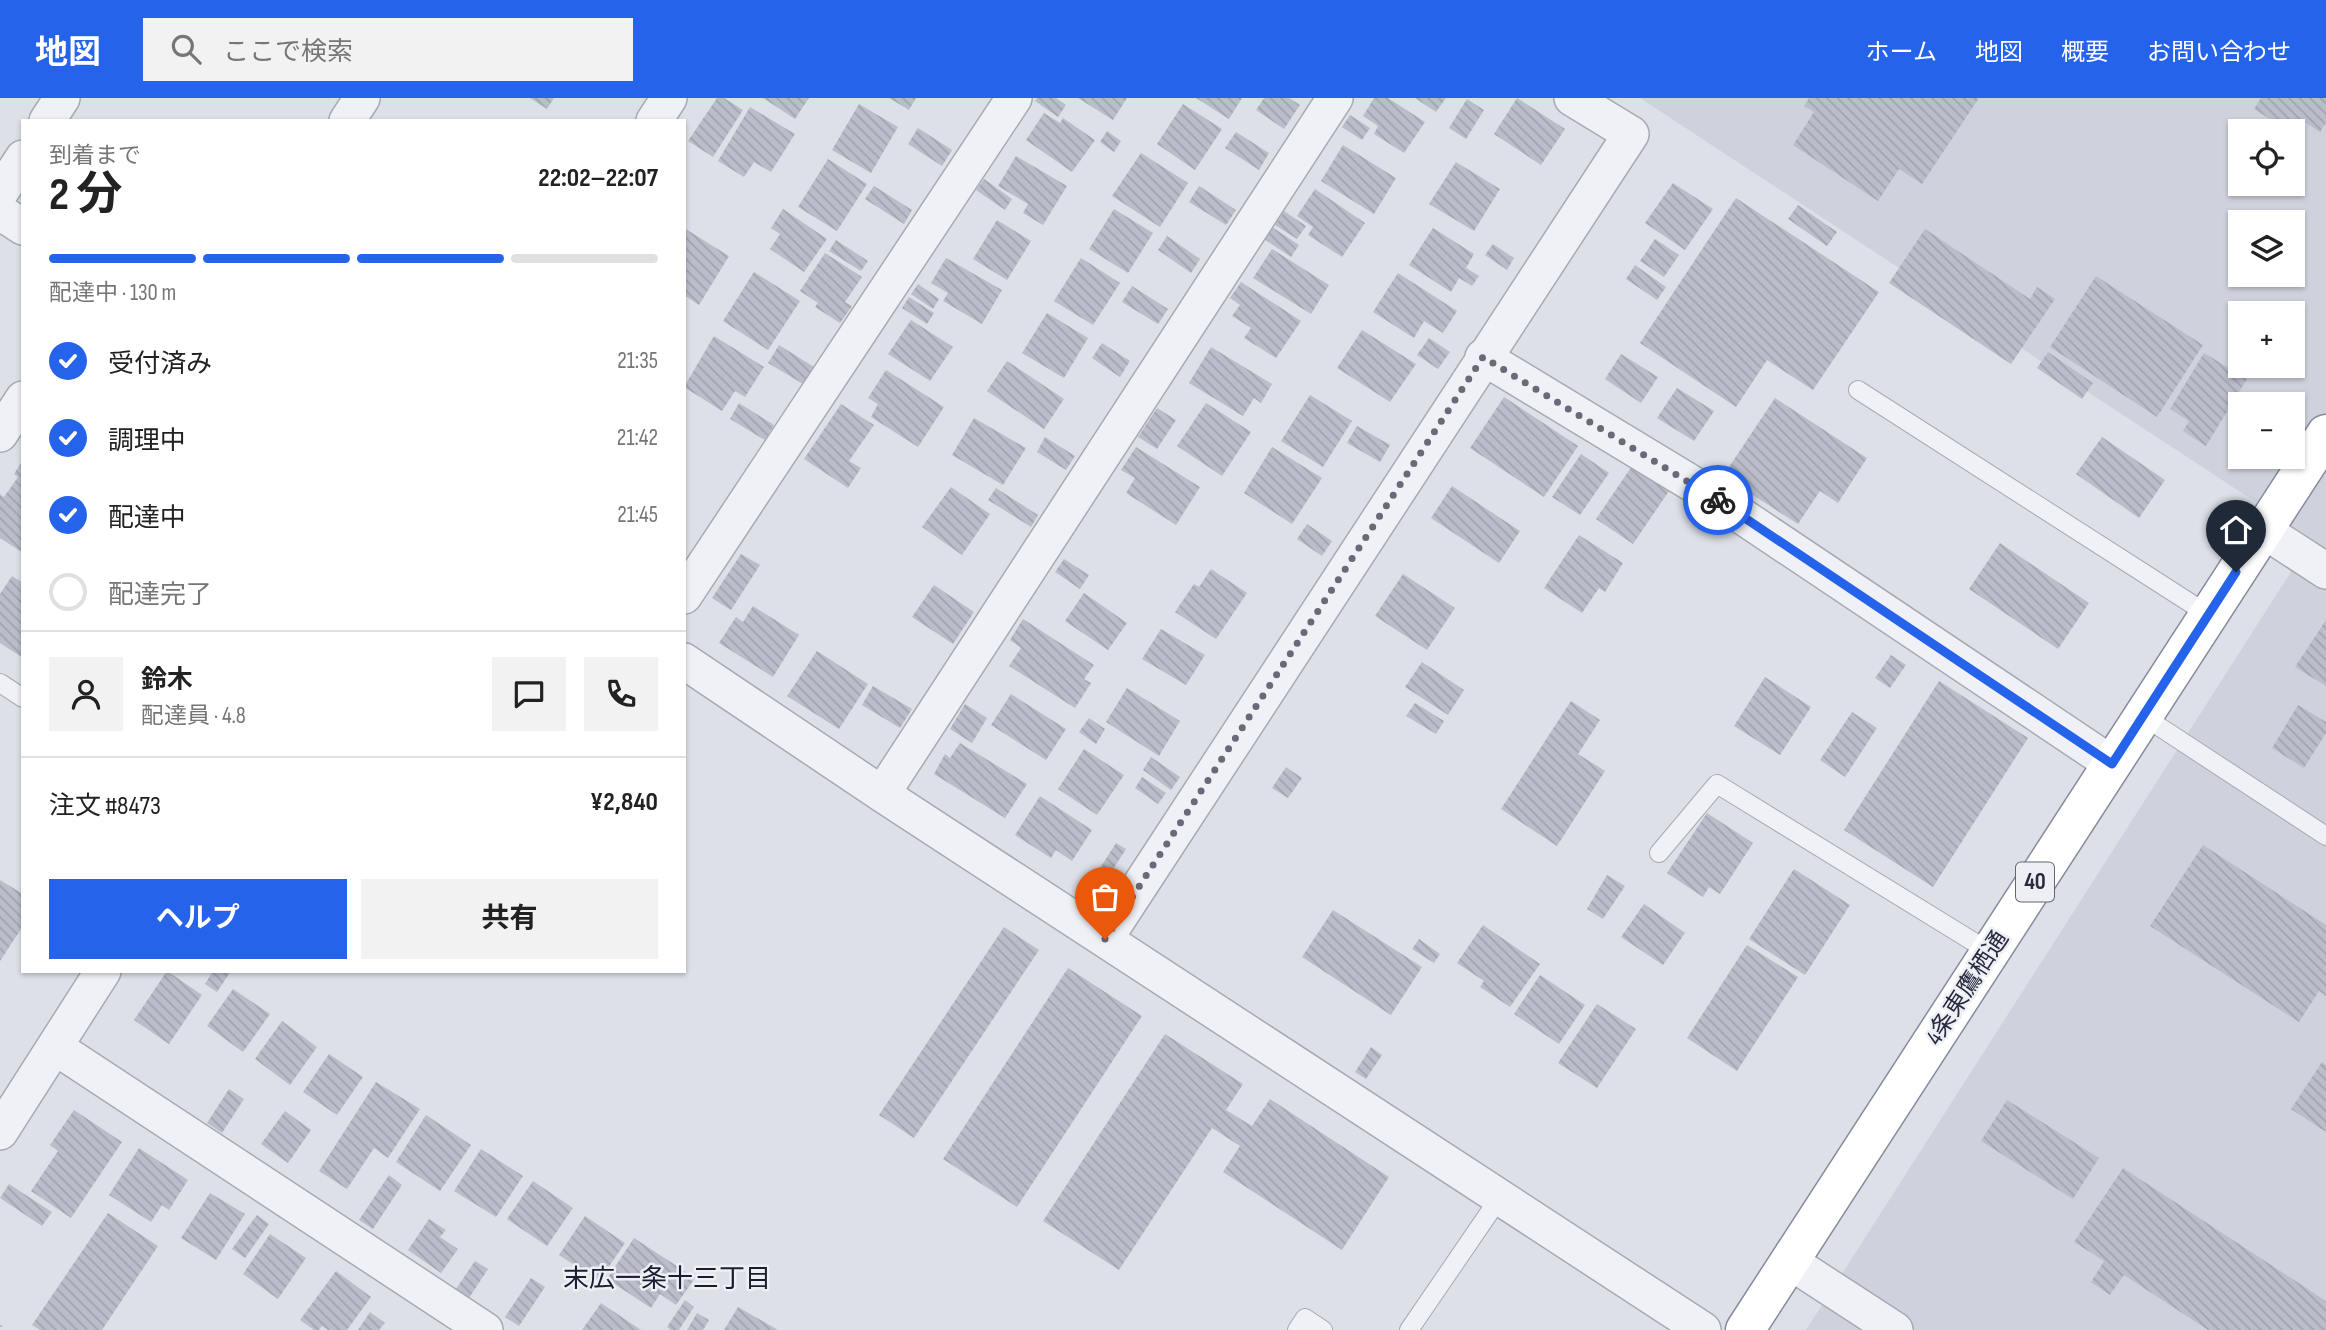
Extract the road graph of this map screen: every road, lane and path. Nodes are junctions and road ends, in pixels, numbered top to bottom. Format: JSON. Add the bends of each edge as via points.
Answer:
{"nodes":[{"id":1,"x":62,"y":98,"type":"edge"},
{"id":2,"x":362,"y":98,"type":"edge"},
{"id":3,"x":668,"y":98,"type":"edge"},
{"id":4,"x":1014,"y":98,"type":"edge"},
{"id":5,"x":1335,"y":98,"type":"edge"},
{"id":6,"x":1572,"y":98,"type":"edge"},
{"id":7,"x":48,"y":119,"type":"edge"},
{"id":8,"x":348,"y":119,"type":"edge"},
{"id":9,"x":655,"y":119,"type":"edge"},
{"id":10,"x":21,"y":161,"type":"edge"},
{"id":11,"x":0,"y":193,"type":"edge"},
{"id":12,"x":0,"y":212,"type":"edge"},
{"id":13,"x":21,"y":226,"type":"edge"},
{"id":14,"x":1483,"y":357,"type":"junction"},
{"id":15,"x":1858,"y":390,"type":"dead end"},
{"id":16,"x":21,"y":403,"type":"edge"},
{"id":17,"x":0,"y":434,"type":"edge"},
{"id":18,"x":2326,"y":434,"type":"edge"},
{"id":19,"x":2263,"y":530,"type":"junction"},
{"id":20,"x":2326,"y":571,"type":"edge"},
{"id":21,"x":686,"y":593,"type":"edge"},
{"id":22,"x":2209,"y":615,"type":"junction"},
{"id":23,"x":686,"y":662,"type":"edge"},
{"id":24,"x":0,"y":682,"type":"edge"},
{"id":25,"x":21,"y":697,"type":"edge"},
{"id":26,"x":2143,"y":716,"type":"junction"},
{"id":27,"x":2112,"y":764,"type":"junction"},
{"id":28,"x":882,"y":794,"type":"junction"},
{"id":29,"x":2326,"y":836,"type":"edge"},
{"id":30,"x":1659,"y":853,"type":"dead end"},
{"id":31,"x":1105,"y":939,"type":"junction"},
{"id":32,"x":1990,"y":952,"type":"junction"},
{"id":33,"x":102,"y":973,"type":"edge"},
{"id":34,"x":55,"y":1047,"type":"junction"},
{"id":35,"x":0,"y":1132,"type":"edge"},
{"id":36,"x":1500,"y":1197,"type":"junction"},
{"id":37,"x":1790,"y":1261,"type":"junction"},
{"id":38,"x":485,"y":1330,"type":"edge"},
{"id":39,"x":1297,"y":1330,"type":"edge"},
{"id":40,"x":1323,"y":1330,"type":"edge"},
{"id":41,"x":1409,"y":1330,"type":"edge"},
{"id":42,"x":1703,"y":1330,"type":"edge"},
{"id":43,"x":1745,"y":1330,"type":"edge"},
{"id":44,"x":1895,"y":1330,"type":"edge"}],
"edges":[{"from":1,"to":7,"type":"street"},
{"from":2,"to":8,"type":"street"},
{"from":3,"to":9,"type":"street"},
{"from":4,"to":21,"type":"street"},
{"from":5,"to":28,"type":"street"},
{"from":6,"to":14,"type":"street","via":[[1630,134]]},
{"from":10,"to":11,"type":"street"},
{"from":12,"to":13,"type":"street"},
{"from":14,"to":27,"type":"street","via":[[1706,492]]},
{"from":14,"to":31,"type":"street"},
{"from":15,"to":22,"type":"lane"},
{"from":16,"to":17,"type":"street"},
{"from":18,"to":19,"type":"highway","name":"4条東鷹栖通","number":"40"},
{"from":19,"to":20,"type":"street"},
{"from":19,"to":22,"type":"highway","name":"4条東鷹栖通","number":"40"},
{"from":22,"to":26,"type":"highway","name":"4条東鷹栖通","number":"40"},
{"from":23,"to":28,"type":"street"},
{"from":24,"to":25,"type":"lane"},
{"from":26,"to":27,"type":"highway","name":"4条東鷹栖通","number":"40"},
{"from":26,"to":29,"type":"lane"},
{"from":27,"to":32,"type":"highway","name":"4条東鷹栖通","number":"40"},
{"from":28,"to":31,"type":"street"},
{"from":30,"to":32,"type":"lane","via":[[1717,784]]},
{"from":31,"to":36,"type":"street"},
{"from":32,"to":37,"type":"highway","name":"4条東鷹栖通","number":"40"},
{"from":33,"to":34,"type":"street"},
{"from":34,"to":35,"type":"street"},
{"from":34,"to":38,"type":"street"},
{"from":36,"to":41,"type":"lane"},
{"from":36,"to":42,"type":"street"},
{"from":37,"to":43,"type":"highway","name":"4条東鷹栖通","number":"40"},
{"from":37,"to":44,"type":"street"},
{"from":39,"to":40,"type":"lane","via":[[1305,1318]]}]}
